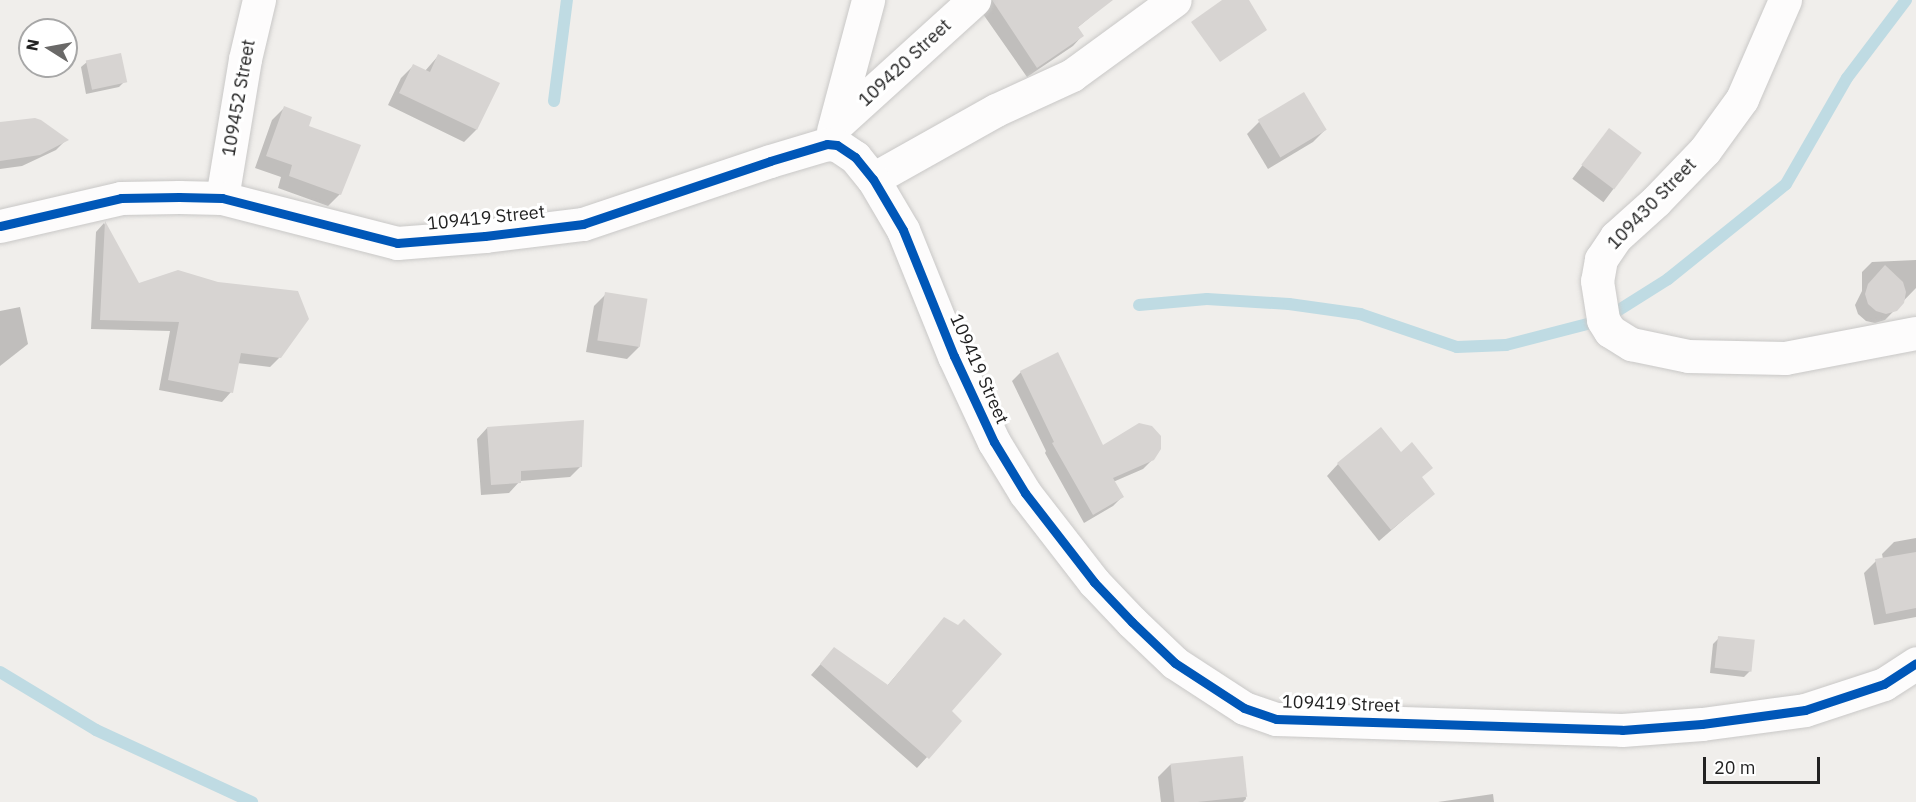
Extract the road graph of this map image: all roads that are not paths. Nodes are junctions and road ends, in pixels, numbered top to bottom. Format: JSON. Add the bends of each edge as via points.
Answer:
{"nodes":[{"id":1,"x":259,"y":0,"type":"edge"},
{"id":2,"x":868,"y":0,"type":"edge"},
{"id":3,"x":974,"y":0,"type":"edge"},
{"id":4,"x":1175,"y":0,"type":"edge"},
{"id":5,"x":1785,"y":0,"type":"edge"},
{"id":6,"x":831,"y":135,"type":"junction"},
{"id":7,"x":873,"y":178,"type":"junction"},
{"id":8,"x":222,"y":198,"type":"junction"},
{"id":9,"x":0,"y":226,"type":"edge"},
{"id":10,"x":1916,"y":333,"type":"edge"},
{"id":11,"x":1916,"y":663,"type":"edge"}],
"edges":[{"from":1,"to":8,"type":"street","name":"109452 Street"},
{"from":2,"to":6,"type":"street"},
{"from":3,"to":6,"type":"street","name":"109420 Street"},
{"from":4,"to":7,"type":"street","via":[[1072,75],[996,110]]},
{"from":5,"to":10,"type":"street","name":"109430 Street","via":[[1742,99],[1705,150],[1616,237],[1601,260],[1597,280],[1603,320],[1611,331],[1631,344],[1688,356],[1785,358]]},
{"from":6,"to":7,"type":"street","name":"109419 Street"},
{"from":6,"to":8,"type":"street","name":"109419 Street","via":[[583,224],[485,236],[397,243]]},
{"from":7,"to":11,"type":"street","name":"109419 Street","via":[[903,230],[954,356],[994,441],[1025,493],[1094,582],[1132,622],[1175,663],[1244,708],[1276,719],[1622,730],[1805,710],[1884,684]]},
{"from":8,"to":9,"type":"street","name":"109419 Street","via":[[122,198]]}]}
